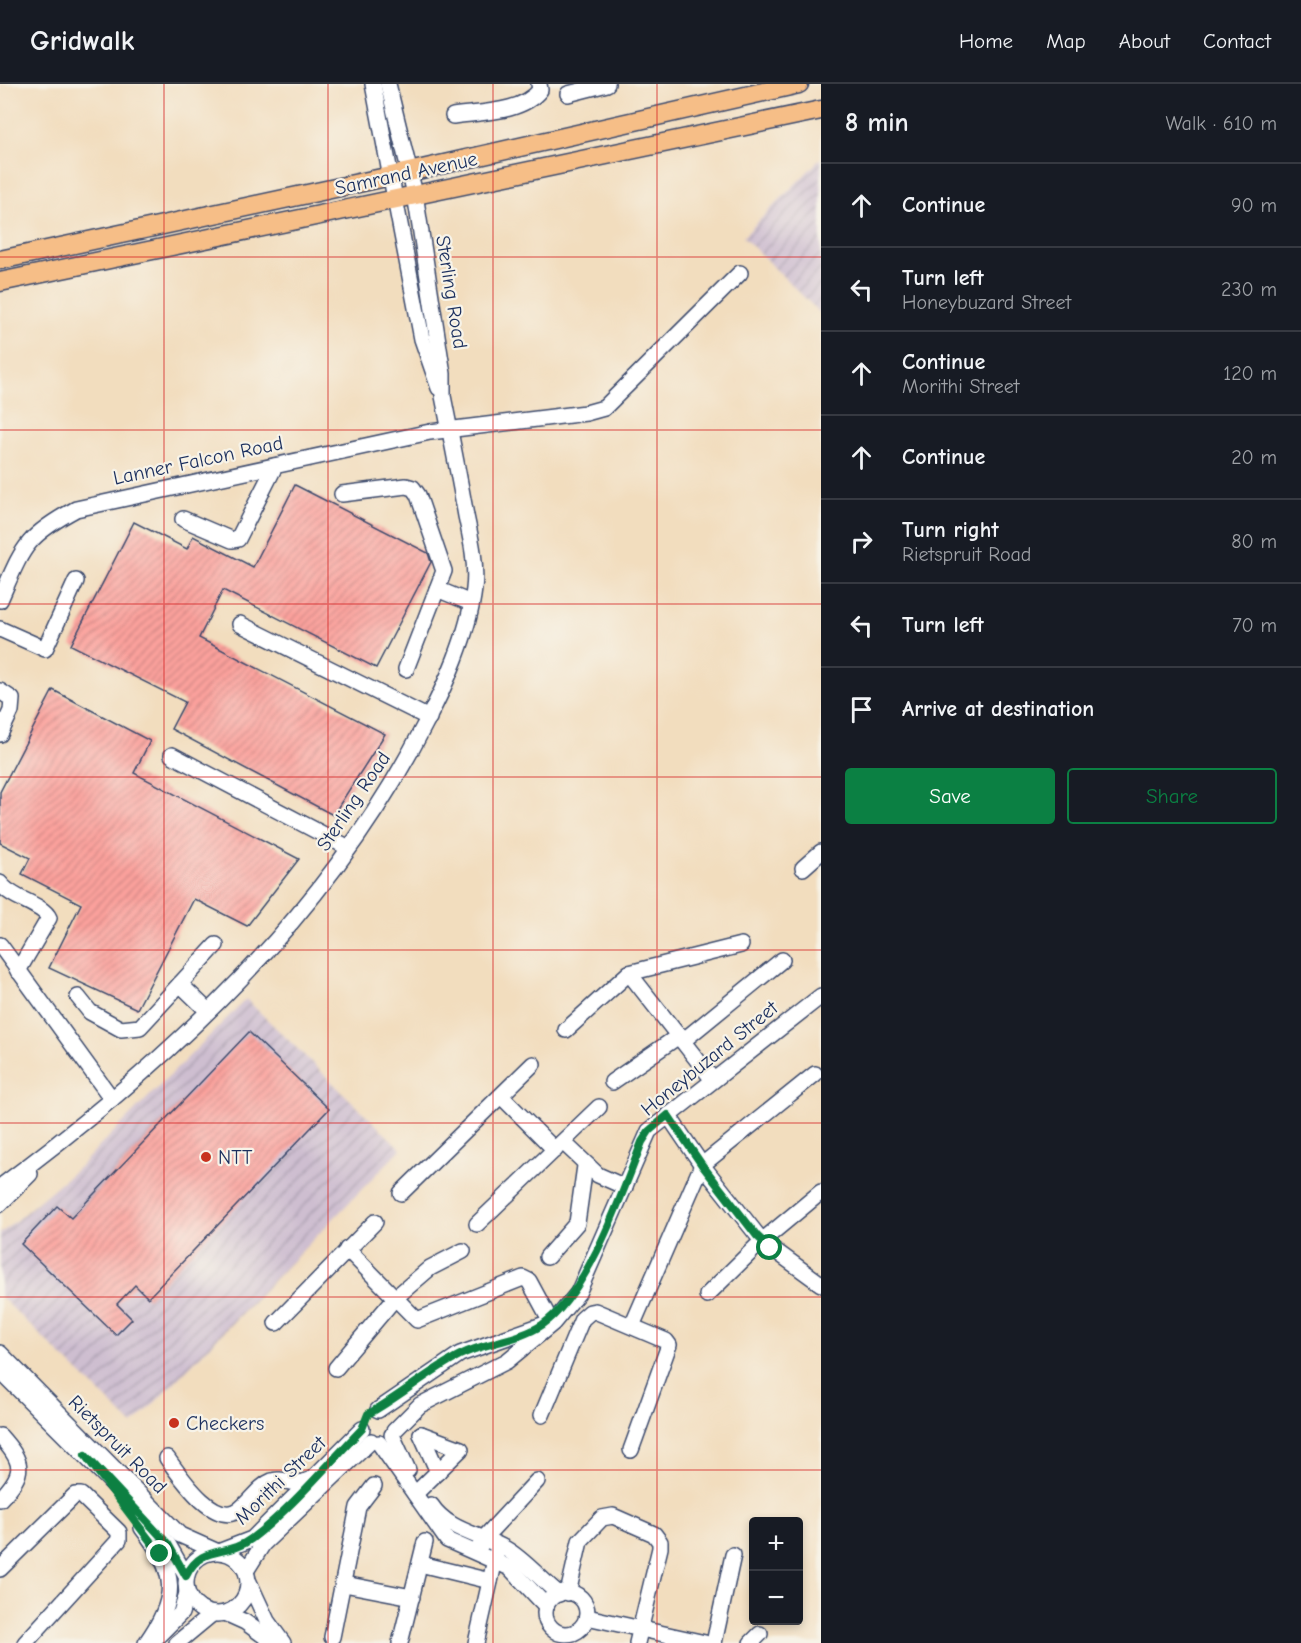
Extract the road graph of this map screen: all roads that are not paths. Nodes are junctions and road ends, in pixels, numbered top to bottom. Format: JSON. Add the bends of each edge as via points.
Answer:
{"nodes":[{"id":1,"x":373,"y":84,"type":"edge"},
{"id":2,"x":388,"y":84,"type":"edge"},
{"id":3,"x":538,"y":84,"type":"edge"},
{"id":4,"x":607,"y":84,"type":"edge"},
{"id":5,"x":799,"y":84,"type":"edge"},
{"id":6,"x":567,"y":94,"type":"dead end"},
{"id":7,"x":821,"y":110,"type":"edge"},
{"id":8,"x":453,"y":116,"type":"dead end"},
{"id":9,"x":399,"y":174,"type":"junction"},
{"id":10,"x":415,"y":194,"type":"junction"},
{"id":11,"x":394,"y":198,"type":"junction"},
{"id":12,"x":0,"y":260,"type":"edge"},
{"id":13,"x":740,"y":273,"type":"dead end"},
{"id":14,"x":0,"y":282,"type":"edge"},
{"id":15,"x":443,"y":396,"type":"junction"},
{"id":16,"x":450,"y":429,"type":"junction"},
{"id":17,"x":274,"y":466,"type":"junction"},
{"id":18,"x":342,"y":494,"type":"dead end"},
{"id":19,"x":183,"y":519,"type":"dead end"},
{"id":20,"x":76,"y":581,"type":"dead end"},
{"id":21,"x":437,"y":589,"type":"junction"},
{"id":22,"x":0,"y":600,"type":"edge"},
{"id":23,"x":471,"y":603,"type":"junction"},
{"id":24,"x":240,"y":624,"type":"dead end"},
{"id":25,"x":0,"y":629,"type":"edge"},
{"id":26,"x":406,"y":669,"type":"dead end"},
{"id":27,"x":0,"y":691,"type":"edge"},
{"id":28,"x":429,"y":718,"type":"junction"},
{"id":29,"x":0,"y":734,"type":"edge"},
{"id":30,"x":172,"y":755,"type":"dead end"},
{"id":31,"x":349,"y":849,"type":"junction"},
{"id":32,"x":821,"y":852,"type":"edge"},
{"id":33,"x":803,"y":868,"type":"dead end"},
{"id":34,"x":0,"y":882,"type":"edge"},
{"id":35,"x":0,"y":945,"type":"edge"},
{"id":36,"x":216,"y":945,"type":"dead end"},
{"id":37,"x":741,"y":945,"type":"dead end"},
{"id":38,"x":783,"y":960,"type":"dead end"},
{"id":39,"x":18,"y":971,"type":"junction"},
{"id":40,"x":629,"y":973,"type":"junction"},
{"id":41,"x":180,"y":984,"type":"junction"},
{"id":42,"x":821,"y":996,"type":"edge"},
{"id":43,"x":78,"y":997,"type":"dead end"},
{"id":44,"x":208,"y":1011,"type":"junction"},
{"id":45,"x":566,"y":1030,"type":"dead end"},
{"id":46,"x":682,"y":1037,"type":"junction"},
{"id":47,"x":533,"y":1064,"type":"dead end"},
{"id":48,"x":815,"y":1074,"type":"dead end"},
{"id":49,"x":713,"y":1080,"type":"junction"},
{"id":50,"x":612,"y":1082,"type":"dead end"},
{"id":51,"x":501,"y":1096,"type":"junction"},
{"id":52,"x":112,"y":1099,"type":"junction"},
{"id":53,"x":598,"y":1107,"type":"dead end"},
{"id":54,"x":668,"y":1115,"type":"junction"},
{"id":55,"x":68,"y":1136,"type":"junction"},
{"id":56,"x":559,"y":1146,"type":"junction"},
{"id":57,"x":702,"y":1165,"type":"junction"},
{"id":58,"x":585,"y":1166,"type":"junction"},
{"id":59,"x":625,"y":1186,"type":"junction"},
{"id":60,"x":0,"y":1187,"type":"edge"},
{"id":61,"x":400,"y":1192,"type":"dead end"},
{"id":62,"x":821,"y":1192,"type":"edge"},
{"id":63,"x":0,"y":1204,"type":"edge"},
{"id":64,"x":375,"y":1222,"type":"dead end"},
{"id":65,"x":477,"y":1224,"type":"dead end"},
{"id":66,"x":762,"y":1241,"type":"junction"},
{"id":67,"x":346,"y":1249,"type":"junction"},
{"id":68,"x":463,"y":1251,"type":"dead end"},
{"id":69,"x":547,"y":1257,"type":"dead end"},
{"id":70,"x":590,"y":1261,"type":"junction"},
{"id":71,"x":821,"y":1284,"type":"edge"},
{"id":72,"x":706,"y":1294,"type":"dead end"},
{"id":73,"x":395,"y":1298,"type":"junction"},
{"id":74,"x":549,"y":1318,"type":"junction"},
{"id":75,"x":276,"y":1323,"type":"dead end"},
{"id":76,"x":632,"y":1326,"type":"junction"},
{"id":77,"x":0,"y":1353,"type":"edge"},
{"id":78,"x":336,"y":1368,"type":"dead end"},
{"id":79,"x":0,"y":1371,"type":"edge"},
{"id":80,"x":378,"y":1410,"type":"junction"},
{"id":81,"x":542,"y":1415,"type":"dead end"},
{"id":82,"x":0,"y":1436,"type":"edge"},
{"id":83,"x":380,"y":1436,"type":"junction"},
{"id":84,"x":631,"y":1450,"type":"dead end"},
{"id":85,"x":85,"y":1455,"type":"junction"},
{"id":86,"x":167,"y":1458,"type":"dead end"},
{"id":87,"x":438,"y":1472,"type":"dead end"},
{"id":88,"x":313,"y":1479,"type":"junction"},
{"id":89,"x":278,"y":1480,"type":"junction"},
{"id":90,"x":537,"y":1481,"type":"dead end"},
{"id":91,"x":374,"y":1486,"type":"dead end"},
{"id":92,"x":418,"y":1492,"type":"junction"},
{"id":93,"x":0,"y":1499,"type":"edge"},
{"id":94,"x":276,"y":1516,"type":"junction"},
{"id":95,"x":425,"y":1542,"type":"dead end"},
{"id":96,"x":480,"y":1546,"type":"junction"},
{"id":97,"x":218,"y":1551,"type":"junction"},
{"id":98,"x":497,"y":1553,"type":"junction"},
{"id":99,"x":733,"y":1555,"type":"dead end"},
{"id":100,"x":420,"y":1564,"type":"junction"},
{"id":101,"x":0,"y":1569,"type":"edge"},
{"id":102,"x":186,"y":1576,"type":"junction"},
{"id":103,"x":247,"y":1576,"type":"junction"},
{"id":104,"x":490,"y":1581,"type":"junction"},
{"id":105,"x":344,"y":1584,"type":"junction"},
{"id":106,"x":187,"y":1593,"type":"junction"},
{"id":107,"x":564,"y":1593,"type":"junction"},
{"id":108,"x":412,"y":1597,"type":"junction"},
{"id":109,"x":546,"y":1606,"type":"junction"},
{"id":110,"x":219,"y":1613,"type":"junction"},
{"id":111,"x":587,"y":1617,"type":"junction"},
{"id":112,"x":639,"y":1636,"type":"edge"},
{"id":113,"x":332,"y":1637,"type":"dead end"},
{"id":114,"x":560,"y":1638,"type":"edge"},
{"id":115,"x":25,"y":1643,"type":"edge"},
{"id":116,"x":148,"y":1643,"type":"edge"},
{"id":117,"x":177,"y":1643,"type":"edge"},
{"id":118,"x":274,"y":1643,"type":"edge"},
{"id":119,"x":283,"y":1643,"type":"edge"},
{"id":120,"x":400,"y":1643,"type":"edge"},
{"id":121,"x":476,"y":1643,"type":"edge"},
{"id":122,"x":705,"y":1643,"type":"edge"},
{"id":123,"x":714,"y":1643,"type":"edge"}],
"edges":[{"from":1,"to":9,"type":"street"},
{"from":2,"to":9,"type":"street"},
{"from":3,"to":8,"type":"street","via":[[540,90],[533,99],[520,105]]},
{"from":4,"to":6,"type":"street"},
{"from":5,"to":9,"type":"main road","name":"Samrand Avenue"},
{"from":7,"to":10,"type":"main road","name":"Samrand Avenue"},
{"from":9,"to":10,"type":"street","name":"Sterling Road"},
{"from":9,"to":11,"type":"street","name":"Sterling Road"},
{"from":9,"to":12,"type":"main road","name":"Samrand Avenue"},
{"from":10,"to":11,"type":"main road","name":"Samrand Avenue"},
{"from":10,"to":15,"type":"street","name":"Sterling Road","via":[[443,374]]},
{"from":11,"to":14,"type":"main road","name":"Samrand Avenue"},
{"from":11,"to":15,"type":"street","name":"Sterling Road","via":[[422,339]]},
{"from":13,"to":16,"type":"street","name":"Lanner Falcon Road","via":[[604,408]]},
{"from":15,"to":16,"type":"street","name":"Sterling Road"},
{"from":16,"to":17,"type":"street","name":"Lanner Falcon Road"},
{"from":16,"to":23,"type":"street","name":"Sterling Road","via":[[473,552]]},
{"from":17,"to":19,"type":"street","via":[[238,539]]},
{"from":17,"to":22,"type":"street","name":"Lanner Falcon Road","via":[[76,509],[39,531],[26,544]]},
{"from":18,"to":21,"type":"street","via":[[413,488],[443,566]]},
{"from":20,"to":25,"type":"street","via":[[45,648]]},
{"from":21,"to":23,"type":"street"},
{"from":21,"to":26,"type":"street"},
{"from":23,"to":28,"type":"street","name":"Sterling Road","via":[[445,683]]},
{"from":24,"to":28,"type":"street"},
{"from":27,"to":29,"type":"street","via":[[12,699]]},
{"from":28,"to":31,"type":"street","name":"Sterling Road","via":[[380,804]]},
{"from":30,"to":31,"type":"street"},
{"from":31,"to":44,"type":"street","name":"Sterling Road","via":[[246,974]]},
{"from":32,"to":33,"type":"street"},
{"from":34,"to":39,"type":"street","via":[[10,894],[45,912],[49,918]]},
{"from":35,"to":39,"type":"street"},
{"from":36,"to":41,"type":"street"},
{"from":37,"to":40,"type":"street"},
{"from":38,"to":46,"type":"street"},
{"from":39,"to":52,"type":"street"},
{"from":40,"to":45,"type":"street"},
{"from":40,"to":46,"type":"street"},
{"from":41,"to":43,"type":"street","via":[[140,1027],[121,1029],[90,1012]]},
{"from":41,"to":44,"type":"street"},
{"from":42,"to":49,"type":"street","name":"Honeybuzard Street"},
{"from":44,"to":52,"type":"street","name":"Sterling Road"},
{"from":46,"to":49,"type":"street"},
{"from":46,"to":50,"type":"street"},
{"from":47,"to":51,"type":"street"},
{"from":48,"to":57,"type":"street"},
{"from":49,"to":54,"type":"street","name":"Honeybuzard Street"},
{"from":51,"to":56,"type":"street"},
{"from":51,"to":61,"type":"street"},
{"from":52,"to":55,"type":"street","name":"Sterling Road"},
{"from":53,"to":56,"type":"street"},
{"from":54,"to":57,"type":"street"},
{"from":54,"to":59,"type":"street","name":"Honeybuzard Street","via":[[642,1142]]},
{"from":55,"to":60,"type":"street","name":"Sterling Road"},
{"from":55,"to":63,"type":"street","name":"Sterling Road"},
{"from":56,"to":58,"type":"street"},
{"from":56,"to":65,"type":"street"},
{"from":57,"to":66,"type":"street"},
{"from":57,"to":76,"type":"street"},
{"from":58,"to":59,"type":"street"},
{"from":58,"to":69,"type":"street","via":[[577,1223]]},
{"from":59,"to":70,"type":"street","name":"Honeybuzard Street"},
{"from":62,"to":66,"type":"street"},
{"from":64,"to":67,"type":"street"},
{"from":66,"to":71,"type":"street"},
{"from":66,"to":72,"type":"street"},
{"from":67,"to":73,"type":"street"},
{"from":67,"to":75,"type":"street"},
{"from":68,"to":73,"type":"street","via":[[423,1273]]},
{"from":70,"to":74,"type":"street","name":"Honeybuzard Street","via":[[573,1292]]},
{"from":70,"to":83,"type":"street","name":"Honeybuzard Street","via":[[578,1293],[553,1323],[507,1360],[420,1406]]},
{"from":73,"to":74,"type":"street","via":[[420,1320],[523,1278],[529,1281]]},
{"from":73,"to":78,"type":"street"},
{"from":74,"to":80,"type":"street","name":"Honeybuzard Street","via":[[524,1333],[460,1354]]},
{"from":76,"to":81,"type":"street","via":[[595,1311],[586,1315]]},
{"from":76,"to":84,"type":"street","via":[[666,1341],[669,1350]]},
{"from":77,"to":97,"type":"street","name":"Rietspruit Road","via":[[180,1535]]},
{"from":79,"to":85,"type":"street","name":"Rietspruit Road"},
{"from":80,"to":83,"type":"street","name":"Morithi Street","via":[[368,1414]]},
{"from":80,"to":83,"type":"street","via":[[391,1416]]},
{"from":82,"to":93,"type":"street","via":[[18,1456],[20,1473]]},
{"from":83,"to":88,"type":"street","name":"Morithi Street"},
{"from":83,"to":92,"type":"street","via":[[404,1464]]},
{"from":83,"to":103,"type":"street","name":"Morithi Street","via":[[263,1544]]},
{"from":85,"to":102,"type":"street","name":"Rietspruit Road","via":[[168,1544]]},
{"from":85,"to":116,"type":"street","via":[[148,1536],[166,1568],[170,1582],[167,1610]]},
{"from":86,"to":89,"type":"street","via":[[190,1489],[216,1512],[224,1514],[237,1512],[265,1485]]},
{"from":87,"to":92,"type":"street"},
{"from":88,"to":89,"type":"street","via":[[300,1483]]},
{"from":88,"to":94,"type":"street","name":"Morithi Street"},
{"from":89,"to":94,"type":"street","via":[[281,1497]]},
{"from":90,"to":96,"type":"street"},
{"from":91,"to":105,"type":"street","via":[[358,1507]]},
{"from":92,"to":96,"type":"street","via":[[442,1520]]},
{"from":94,"to":97,"type":"street","name":"Morithi Street","via":[[243,1545]]},
{"from":95,"to":100,"type":"street"},
{"from":96,"to":98,"type":"street"},
{"from":97,"to":102,"type":"street","via":[[192,1563]]},
{"from":97,"to":103,"type":"street","via":[[240,1561]]},
{"from":98,"to":104,"type":"street"},
{"from":98,"to":107,"type":"street","via":[[517,1557]]},
{"from":98,"to":109,"type":"street"},
{"from":99,"to":123,"type":"street"},
{"from":100,"to":104,"type":"street"},
{"from":100,"to":108,"type":"street"},
{"from":101,"to":115,"type":"street","via":[[75,1495],[81,1495],[118,1532],[119,1540]]},
{"from":102,"to":106,"type":"street"},
{"from":103,"to":110,"type":"street","via":[[242,1602]]},
{"from":103,"to":119,"type":"street","via":[[267,1621]]},
{"from":104,"to":121,"type":"street"},
{"from":105,"to":108,"type":"street"},
{"from":105,"to":113,"type":"street"},
{"from":106,"to":110,"type":"street","via":[[193,1603]]},
{"from":106,"to":116,"type":"street","via":[[181,1613]]},
{"from":107,"to":109,"type":"street"},
{"from":107,"to":111,"type":"street","via":[[582,1601]]},
{"from":107,"to":112,"type":"street","via":[[580,1541],[602,1518],[613,1516],[654,1534],[660,1542]]},
{"from":108,"to":120,"type":"street"},
{"from":109,"to":114,"type":"street","via":[[548,1623]]},
{"from":110,"to":117,"type":"street"},
{"from":110,"to":118,"type":"street","via":[[245,1622]]},
{"from":111,"to":112,"type":"street"},
{"from":111,"to":114,"type":"street","via":[[577,1631]]},
{"from":112,"to":122,"type":"street"}]}
